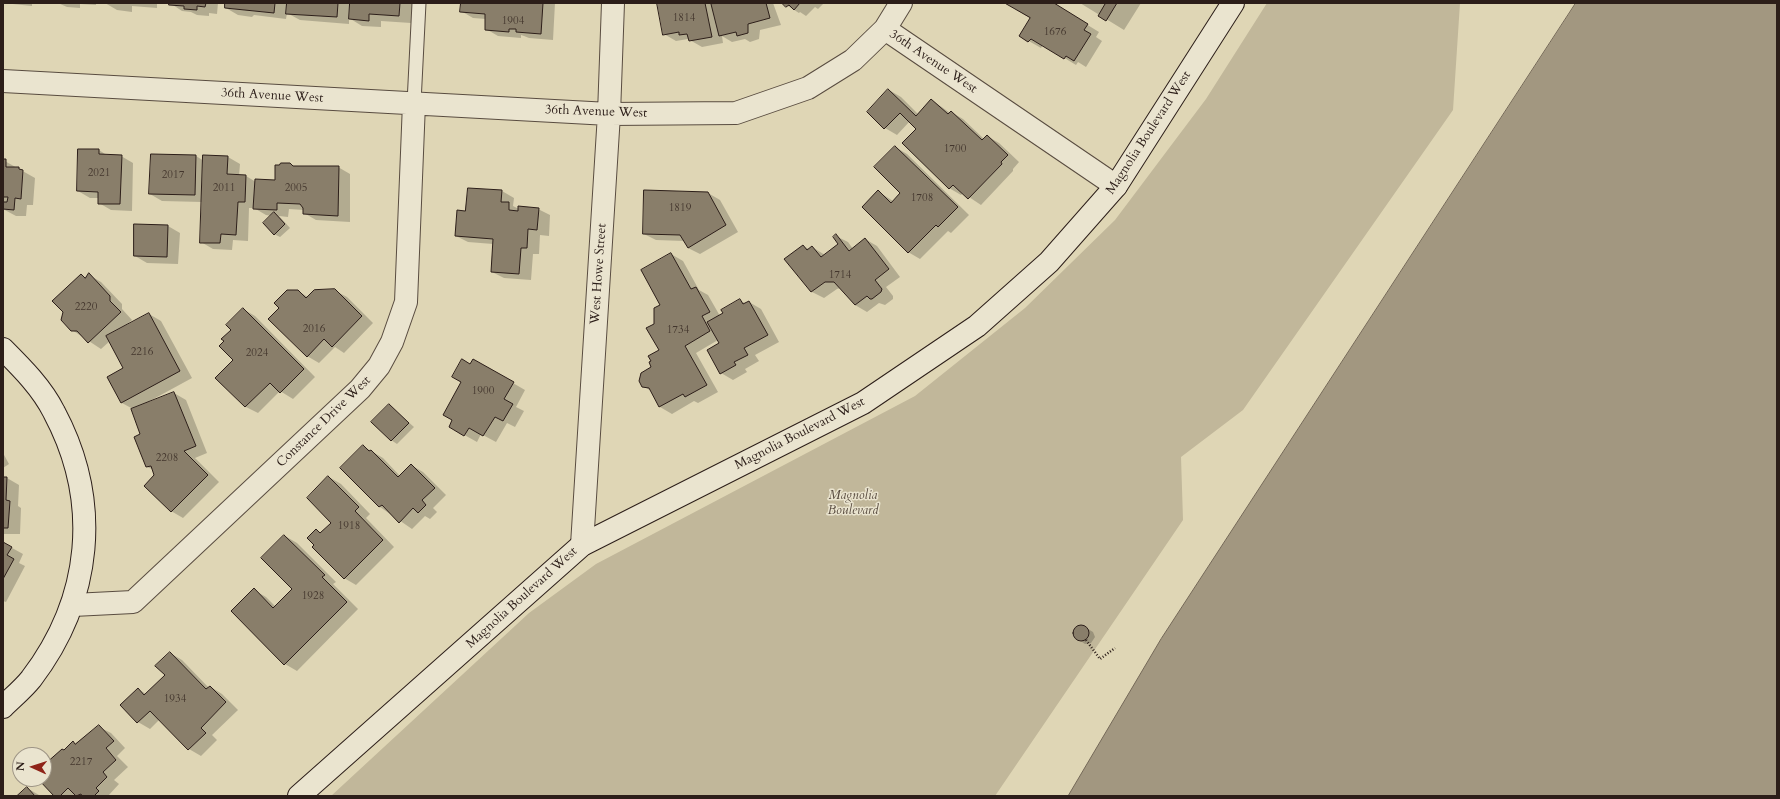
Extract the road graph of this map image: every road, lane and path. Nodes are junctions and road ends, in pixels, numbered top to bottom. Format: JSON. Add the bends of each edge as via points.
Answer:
{"nodes":[{"id":1,"x":420,"y":3,"type":"edge"},
{"id":2,"x":613,"y":3,"type":"edge"},
{"id":3,"x":901,"y":3,"type":"edge"},
{"id":4,"x":1233,"y":3,"type":"edge"},
{"id":5,"x":885,"y":29,"type":"junction"},
{"id":6,"x":3,"y":81,"type":"edge"},
{"id":7,"x":414,"y":103,"type":"junction"},
{"id":8,"x":609,"y":114,"type":"junction"},
{"id":9,"x":1116,"y":186,"type":"junction"},
{"id":10,"x":3,"y":348,"type":"edge"},
{"id":11,"x":582,"y":545,"type":"junction"},
{"id":12,"x":73,"y":605,"type":"junction"},
{"id":13,"x":1086,"y":640,"type":"dead end"},
{"id":14,"x":1115,"y":648,"type":"dead end"},
{"id":15,"x":3,"y":707,"type":"edge"},
{"id":16,"x":299,"y":796,"type":"edge"}],
"edges":[{"from":1,"to":7,"type":"lane"},
{"from":2,"to":8,"type":"street","name":"West Howe Street"},
{"from":3,"to":5,"type":"street"},
{"from":4,"to":9,"type":"street","name":"Magnolia Boulevard West"},
{"from":5,"to":8,"type":"street","name":"36th Avenue West","via":[[853,60],[808,88],[736,113]]},
{"from":5,"to":9,"type":"street","name":"36th Avenue West"},
{"from":6,"to":7,"type":"street","name":"36th Avenue West"},
{"from":7,"to":8,"type":"street","name":"36th Avenue West"},
{"from":7,"to":12,"type":"street","name":"Constance Drive West","via":[[406,302],[392,342],[379,366],[360,390],[132,602]]},
{"from":8,"to":11,"type":"street","name":"West Howe Street"},
{"from":9,"to":11,"type":"street","name":"Magnolia Boulevard West","via":[[1049,262],[976,326],[863,403]]},
{"from":10,"to":12,"type":"street","via":[[31,378],[54,411],[71,447],[82,486],[86,526],[82,566]]},
{"from":11,"to":16,"type":"street","name":"Magnolia Boulevard West"},
{"from":12,"to":15,"type":"street","via":[[54,647],[30,680]]},
{"from":13,"to":14,"type":"path","via":[[1100,659]]}]}
